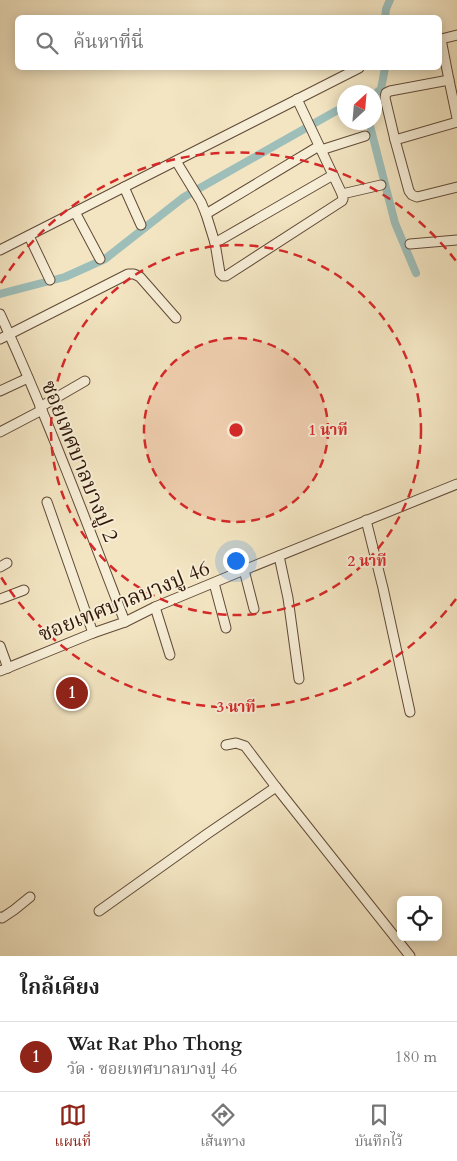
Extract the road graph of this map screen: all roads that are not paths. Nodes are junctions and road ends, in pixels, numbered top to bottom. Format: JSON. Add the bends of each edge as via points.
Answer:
{"nodes":[{"id":1,"x":457,"y":35,"type":"edge"},
{"id":2,"x":442,"y":39,"type":"edge"},
{"id":3,"x":442,"y":49,"type":"edge"},
{"id":4,"x":355,"y":70,"type":"edge"},
{"id":5,"x":448,"y":80,"type":"junction"},
{"id":6,"x":297,"y":99,"type":"junction"},
{"id":7,"x":457,"y":120,"type":"edge"},
{"id":8,"x":365,"y":136,"type":"dead end"},
{"id":9,"x":395,"y":140,"type":"junction"},
{"id":10,"x":320,"y":148,"type":"junction"},
{"id":11,"x":176,"y":161,"type":"junction"},
{"id":12,"x":333,"y":175,"type":"junction"},
{"id":13,"x":381,"y":185,"type":"dead end"},
{"id":14,"x":124,"y":187,"type":"junction"},
{"id":15,"x":457,"y":187,"type":"edge"},
{"id":16,"x":342,"y":194,"type":"junction"},
{"id":17,"x":75,"y":212,"type":"junction"},
{"id":18,"x":206,"y":214,"type":"junction"},
{"id":19,"x":141,"y":225,"type":"dead end"},
{"id":20,"x":29,"y":236,"type":"junction"},
{"id":21,"x":457,"y":240,"type":"edge"},
{"id":22,"x":215,"y":243,"type":"junction"},
{"id":23,"x":410,"y":244,"type":"dead end"},
{"id":24,"x":0,"y":250,"type":"edge"},
{"id":25,"x":100,"y":259,"type":"dead end"},
{"id":26,"x":50,"y":280,"type":"dead end"},
{"id":27,"x":0,"y":314,"type":"edge"},
{"id":28,"x":176,"y":318,"type":"dead end"},
{"id":29,"x":10,"y":335,"type":"junction"},
{"id":30,"x":0,"y":339,"type":"edge"},
{"id":31,"x":28,"y":378,"type":"junction"},
{"id":32,"x":85,"y":381,"type":"dead end"},
{"id":33,"x":0,"y":391,"type":"edge"},
{"id":34,"x":41,"y":408,"type":"junction"},
{"id":35,"x":0,"y":432,"type":"edge"},
{"id":36,"x":457,"y":484,"type":"edge"},
{"id":37,"x":47,"y":502,"type":"dead end"},
{"id":38,"x":366,"y":520,"type":"junction"},
{"id":39,"x":279,"y":556,"type":"junction"},
{"id":40,"x":244,"y":570,"type":"junction"},
{"id":41,"x":214,"y":583,"type":"junction"},
{"id":42,"x":24,"y":590,"type":"dead end"},
{"id":43,"x":0,"y":599,"type":"edge"},
{"id":44,"x":156,"y":607,"type":"junction"},
{"id":45,"x":254,"y":609,"type":"dead end"},
{"id":46,"x":125,"y":622,"type":"junction"},
{"id":47,"x":226,"y":628,"type":"dead end"},
{"id":48,"x":93,"y":633,"type":"junction"},
{"id":49,"x":0,"y":646,"type":"edge"},
{"id":50,"x":170,"y":655,"type":"dead end"},
{"id":51,"x":4,"y":669,"type":"edge"},
{"id":52,"x":299,"y":679,"type":"dead end"},
{"id":53,"x":410,"y":712,"type":"dead end"},
{"id":54,"x":226,"y":745,"type":"dead end"},
{"id":55,"x":276,"y":787,"type":"junction"},
{"id":56,"x":30,"y":897,"type":"dead end"},
{"id":57,"x":100,"y":911,"type":"dead end"},
{"id":58,"x":0,"y":917,"type":"edge"},
{"id":59,"x":410,"y":956,"type":"edge"}],
"edges":[{"from":1,"to":2,"type":"street"},
{"from":3,"to":5,"type":"street"},
{"from":4,"to":6,"type":"street"},
{"from":5,"to":7,"type":"street"},
{"from":5,"to":9,"type":"street","via":[[386,93]]},
{"from":6,"to":10,"type":"street"},
{"from":6,"to":11,"type":"street"},
{"from":7,"to":9,"type":"street"},
{"from":8,"to":10,"type":"street"},
{"from":9,"to":15,"type":"street","via":[[412,196]]},
{"from":10,"to":12,"type":"street"},
{"from":10,"to":18,"type":"street"},
{"from":11,"to":14,"type":"street"},
{"from":11,"to":18,"type":"street"},
{"from":12,"to":16,"type":"street"},
{"from":12,"to":22,"type":"street"},
{"from":13,"to":16,"type":"street"},
{"from":14,"to":17,"type":"street"},
{"from":14,"to":19,"type":"street"},
{"from":16,"to":22,"type":"street","via":[[340,203],[226,276],[220,273]]},
{"from":17,"to":20,"type":"street"},
{"from":17,"to":25,"type":"street"},
{"from":18,"to":22,"type":"street"},
{"from":20,"to":24,"type":"street"},
{"from":20,"to":26,"type":"street"},
{"from":21,"to":23,"type":"street"},
{"from":27,"to":29,"type":"street","name":"ซอยเทศบาลบางปู 2"},
{"from":28,"to":29,"type":"street","via":[[140,277],[128,274]]},
{"from":29,"to":30,"type":"street"},
{"from":29,"to":31,"type":"street","name":"ซอยเทศบาลบางปู 2"},
{"from":31,"to":33,"type":"street"},
{"from":31,"to":34,"type":"street","name":"ซอยเทศบาลบางปู 2"},
{"from":32,"to":34,"type":"street"},
{"from":34,"to":35,"type":"street"},
{"from":34,"to":46,"type":"street","name":"ซอยเทศบาลบางปู 2"},
{"from":36,"to":38,"type":"street","name":"ซอยเทศบาลบางปู 46"},
{"from":37,"to":48,"type":"street"},
{"from":38,"to":39,"type":"street","name":"ซอยเทศบาลบางปู 46"},
{"from":38,"to":53,"type":"street"},
{"from":39,"to":40,"type":"street","name":"ซอยเทศบาลบางปู 46"},
{"from":39,"to":52,"type":"street"},
{"from":40,"to":41,"type":"street","name":"ซอยเทศบาลบางปู 46"},
{"from":40,"to":45,"type":"street"},
{"from":41,"to":44,"type":"street","name":"ซอยเทศบาลบางปู 46"},
{"from":41,"to":47,"type":"street"},
{"from":42,"to":43,"type":"street"},
{"from":44,"to":46,"type":"street","name":"ซอยเทศบาลบางปู 46"},
{"from":44,"to":50,"type":"street"},
{"from":46,"to":48,"type":"street","name":"ซอยเทศบาลบางปู 46"},
{"from":48,"to":51,"type":"street","name":"ซอยเทศบาลบางปู 46"},
{"from":49,"to":51,"type":"street"},
{"from":54,"to":55,"type":"street","via":[[236,743],[245,746]]},
{"from":55,"to":57,"type":"street"},
{"from":55,"to":59,"type":"street"},
{"from":56,"to":58,"type":"street"}]}
